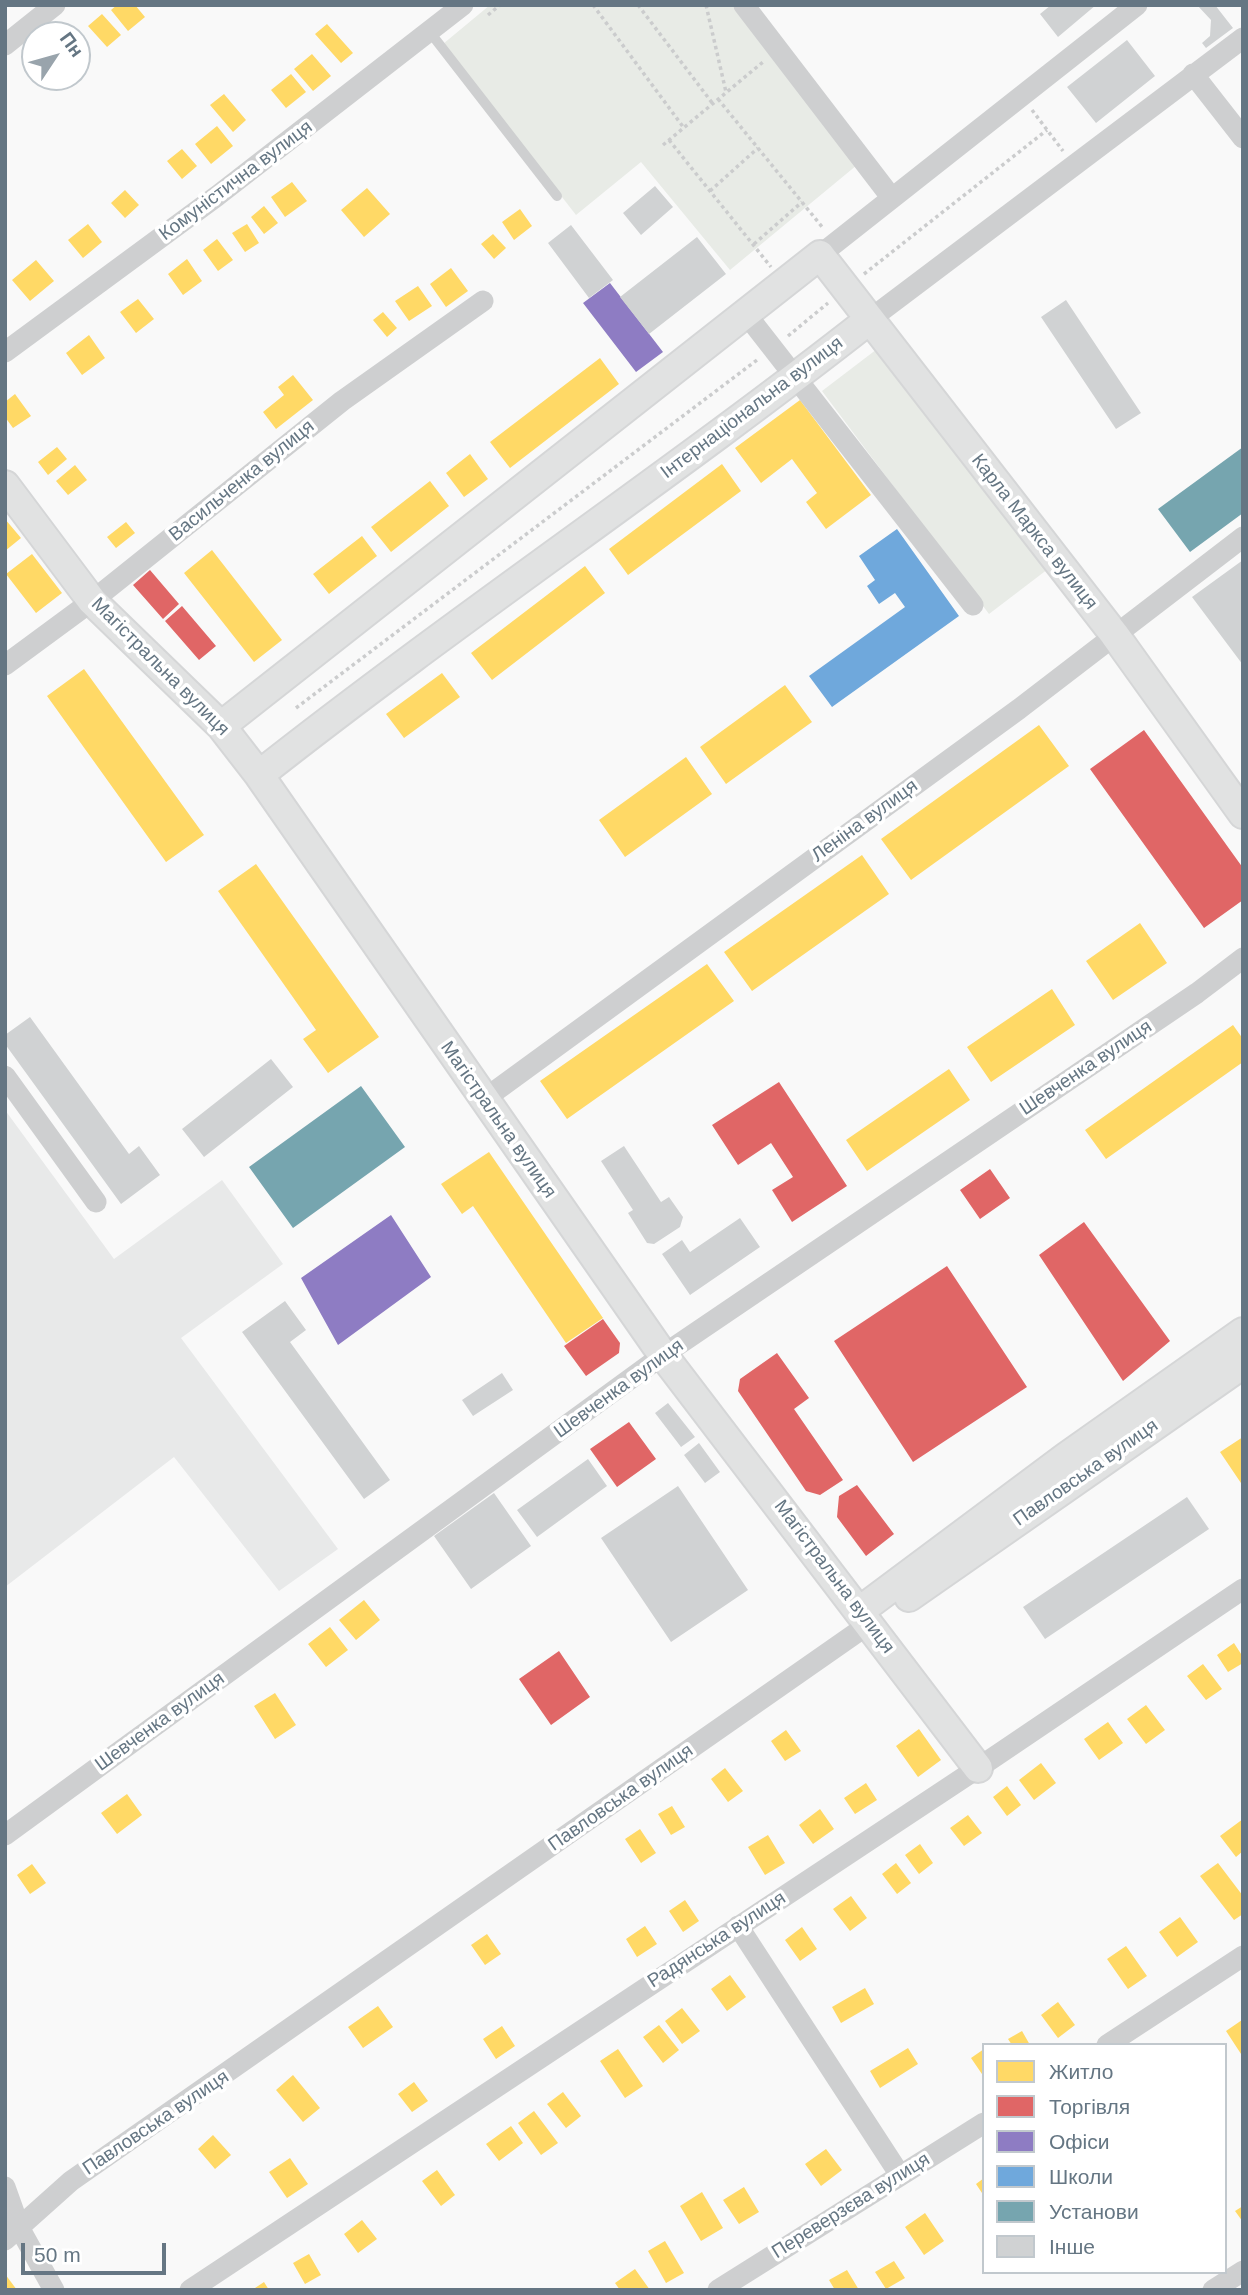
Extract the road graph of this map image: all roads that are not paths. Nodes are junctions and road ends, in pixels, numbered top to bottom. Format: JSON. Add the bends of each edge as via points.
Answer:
{"nodes":[{"id":1,"x":55,"y":5,"type":"edge"},
{"id":2,"x":463,"y":5,"type":"edge"},
{"id":3,"x":744,"y":5,"type":"edge"},
{"id":4,"x":1137,"y":5,"type":"edge"},
{"id":5,"x":429,"y":32,"type":"junction"},
{"id":6,"x":1243,"y":38,"type":"edge"},
{"id":7,"x":5,"y":45,"type":"edge"},
{"id":8,"x":1193,"y":74,"type":"junction"},
{"id":9,"x":1243,"y":138,"type":"edge"},
{"id":10,"x":557,"y":196,"type":"dead end"},
{"id":11,"x":891,"y":197,"type":"junction"},
{"id":12,"x":828,"y":249,"type":"junction"},
{"id":13,"x":483,"y":301,"type":"dead end"},
{"id":14,"x":746,"y":314,"type":"junction"},
{"id":15,"x":869,"y":320,"type":"junction"},
{"id":16,"x":5,"y":352,"type":"edge"},
{"id":17,"x":795,"y":378,"type":"junction"},
{"id":18,"x":5,"y":485,"type":"edge"},
{"id":19,"x":1243,"y":537,"type":"edge"},
{"id":20,"x":92,"y":601,"type":"junction"},
{"id":21,"x":973,"y":605,"type":"dead end"},
{"id":22,"x":1114,"y":634,"type":"junction"},
{"id":23,"x":5,"y":665,"type":"edge"},
{"id":24,"x":220,"y":726,"type":"junction"},
{"id":25,"x":259,"y":775,"type":"junction"},
{"id":26,"x":1243,"y":814,"type":"edge"},
{"id":27,"x":1243,"y":958,"type":"edge"},
{"id":28,"x":5,"y":1076,"type":"edge"},
{"id":29,"x":483,"y":1100,"type":"junction"},
{"id":30,"x":96,"y":1202,"type":"dead end"},
{"id":31,"x":1243,"y":1332,"type":"edge"},
{"id":32,"x":663,"y":1355,"type":"junction"},
{"id":33,"x":1243,"y":1364,"type":"edge"},
{"id":34,"x":1243,"y":1588,"type":"edge"},
{"id":35,"x":865,"y":1617,"type":"junction"},
{"id":36,"x":978,"y":1768,"type":"junction"},
{"id":37,"x":5,"y":1835,"type":"edge"},
{"id":38,"x":738,"y":1926,"type":"junction"},
{"id":39,"x":1243,"y":1956,"type":"edge"},
{"id":40,"x":1110,"y":2043,"type":"edge"},
{"id":41,"x":982,"y":2124,"type":"edge"},
{"id":42,"x":900,"y":2175,"type":"junction"},
{"id":43,"x":5,"y":2187,"type":"edge"},
{"id":44,"x":13,"y":2234,"type":"edge"},
{"id":45,"x":1243,"y":2271,"type":"edge"},
{"id":46,"x":54,"y":2290,"type":"edge"},
{"id":47,"x":190,"y":2290,"type":"edge"},
{"id":48,"x":718,"y":2290,"type":"edge"},
{"id":49,"x":1213,"y":2290,"type":"edge"}],
"edges":[{"from":1,"to":7,"type":"street"},
{"from":2,"to":5,"type":"street","name":"Комуністична вулиця"},
{"from":3,"to":11,"type":"street"},
{"from":4,"to":11,"type":"street"},
{"from":5,"to":10,"type":"lane"},
{"from":5,"to":16,"type":"street","name":"Комуністична вулиця","via":[[217,197]]},
{"from":6,"to":8,"type":"street","name":"Інтернаціональна вулиця"},
{"from":8,"to":9,"type":"street"},
{"from":8,"to":15,"type":"street","name":"Інтернаціональна вулиця"},
{"from":11,"to":12,"type":"street"},
{"from":12,"to":14,"type":"street"},
{"from":12,"to":15,"type":"street","name":"Карла Маркса вулиця","via":[[845,289]]},
{"from":13,"to":20,"type":"street","name":"Васильченка вулиця","via":[[342,401]]},
{"from":14,"to":17,"type":"street"},
{"from":14,"to":24,"type":"street"},
{"from":15,"to":17,"type":"street","name":"Інтернаціональна вулиця"},
{"from":15,"to":22,"type":"street","name":"Карла Маркса вулиця"},
{"from":17,"to":21,"type":"street"},
{"from":17,"to":25,"type":"street","name":"Інтернаціональна вулиця"},
{"from":18,"to":20,"type":"street","name":"Магістральна вулиця"},
{"from":19,"to":22,"type":"street","name":"Леніна вулиця"},
{"from":20,"to":23,"type":"street","name":"Васильченка вулиця"},
{"from":20,"to":24,"type":"street","name":"Магістральна вулиця"},
{"from":22,"to":26,"type":"street","name":"Карла Маркса вулиця"},
{"from":22,"to":29,"type":"street","name":"Леніна вулиця","via":[[1007,718]]},
{"from":24,"to":25,"type":"street","name":"Магістральна вулиця"},
{"from":25,"to":29,"type":"street","name":"Магістральна вулиця"},
{"from":27,"to":32,"type":"street","name":"Шевченка вулиця"},
{"from":28,"to":30,"type":"street"},
{"from":29,"to":32,"type":"street","name":"Магістральна вулиця"},
{"from":31,"to":35,"type":"street","name":"Павловська вулиця","via":[[1055,1465]]},
{"from":32,"to":35,"type":"street","name":"Магістральна вулиця"},
{"from":32,"to":37,"type":"street","name":"Шевченка вулиця"},
{"from":33,"to":35,"type":"street","name":"Павловська вулиця"},
{"from":34,"to":36,"type":"street","name":"Радянська вулиця"},
{"from":35,"to":36,"type":"street","name":"Магістральна вулиця"},
{"from":35,"to":44,"type":"street","name":"Павловська вулиця","via":[[71,2181]]},
{"from":36,"to":38,"type":"street","name":"Радянська вулиця"},
{"from":38,"to":42,"type":"street"},
{"from":38,"to":47,"type":"street","name":"Радянська вулиця"},
{"from":39,"to":40,"type":"street"},
{"from":41,"to":42,"type":"street","name":"Переверзєва вулиця"},
{"from":42,"to":48,"type":"street","name":"Переверзєва вулиця"},
{"from":43,"to":44,"type":"street"},
{"from":44,"to":46,"type":"street"},
{"from":45,"to":49,"type":"street"}]}
